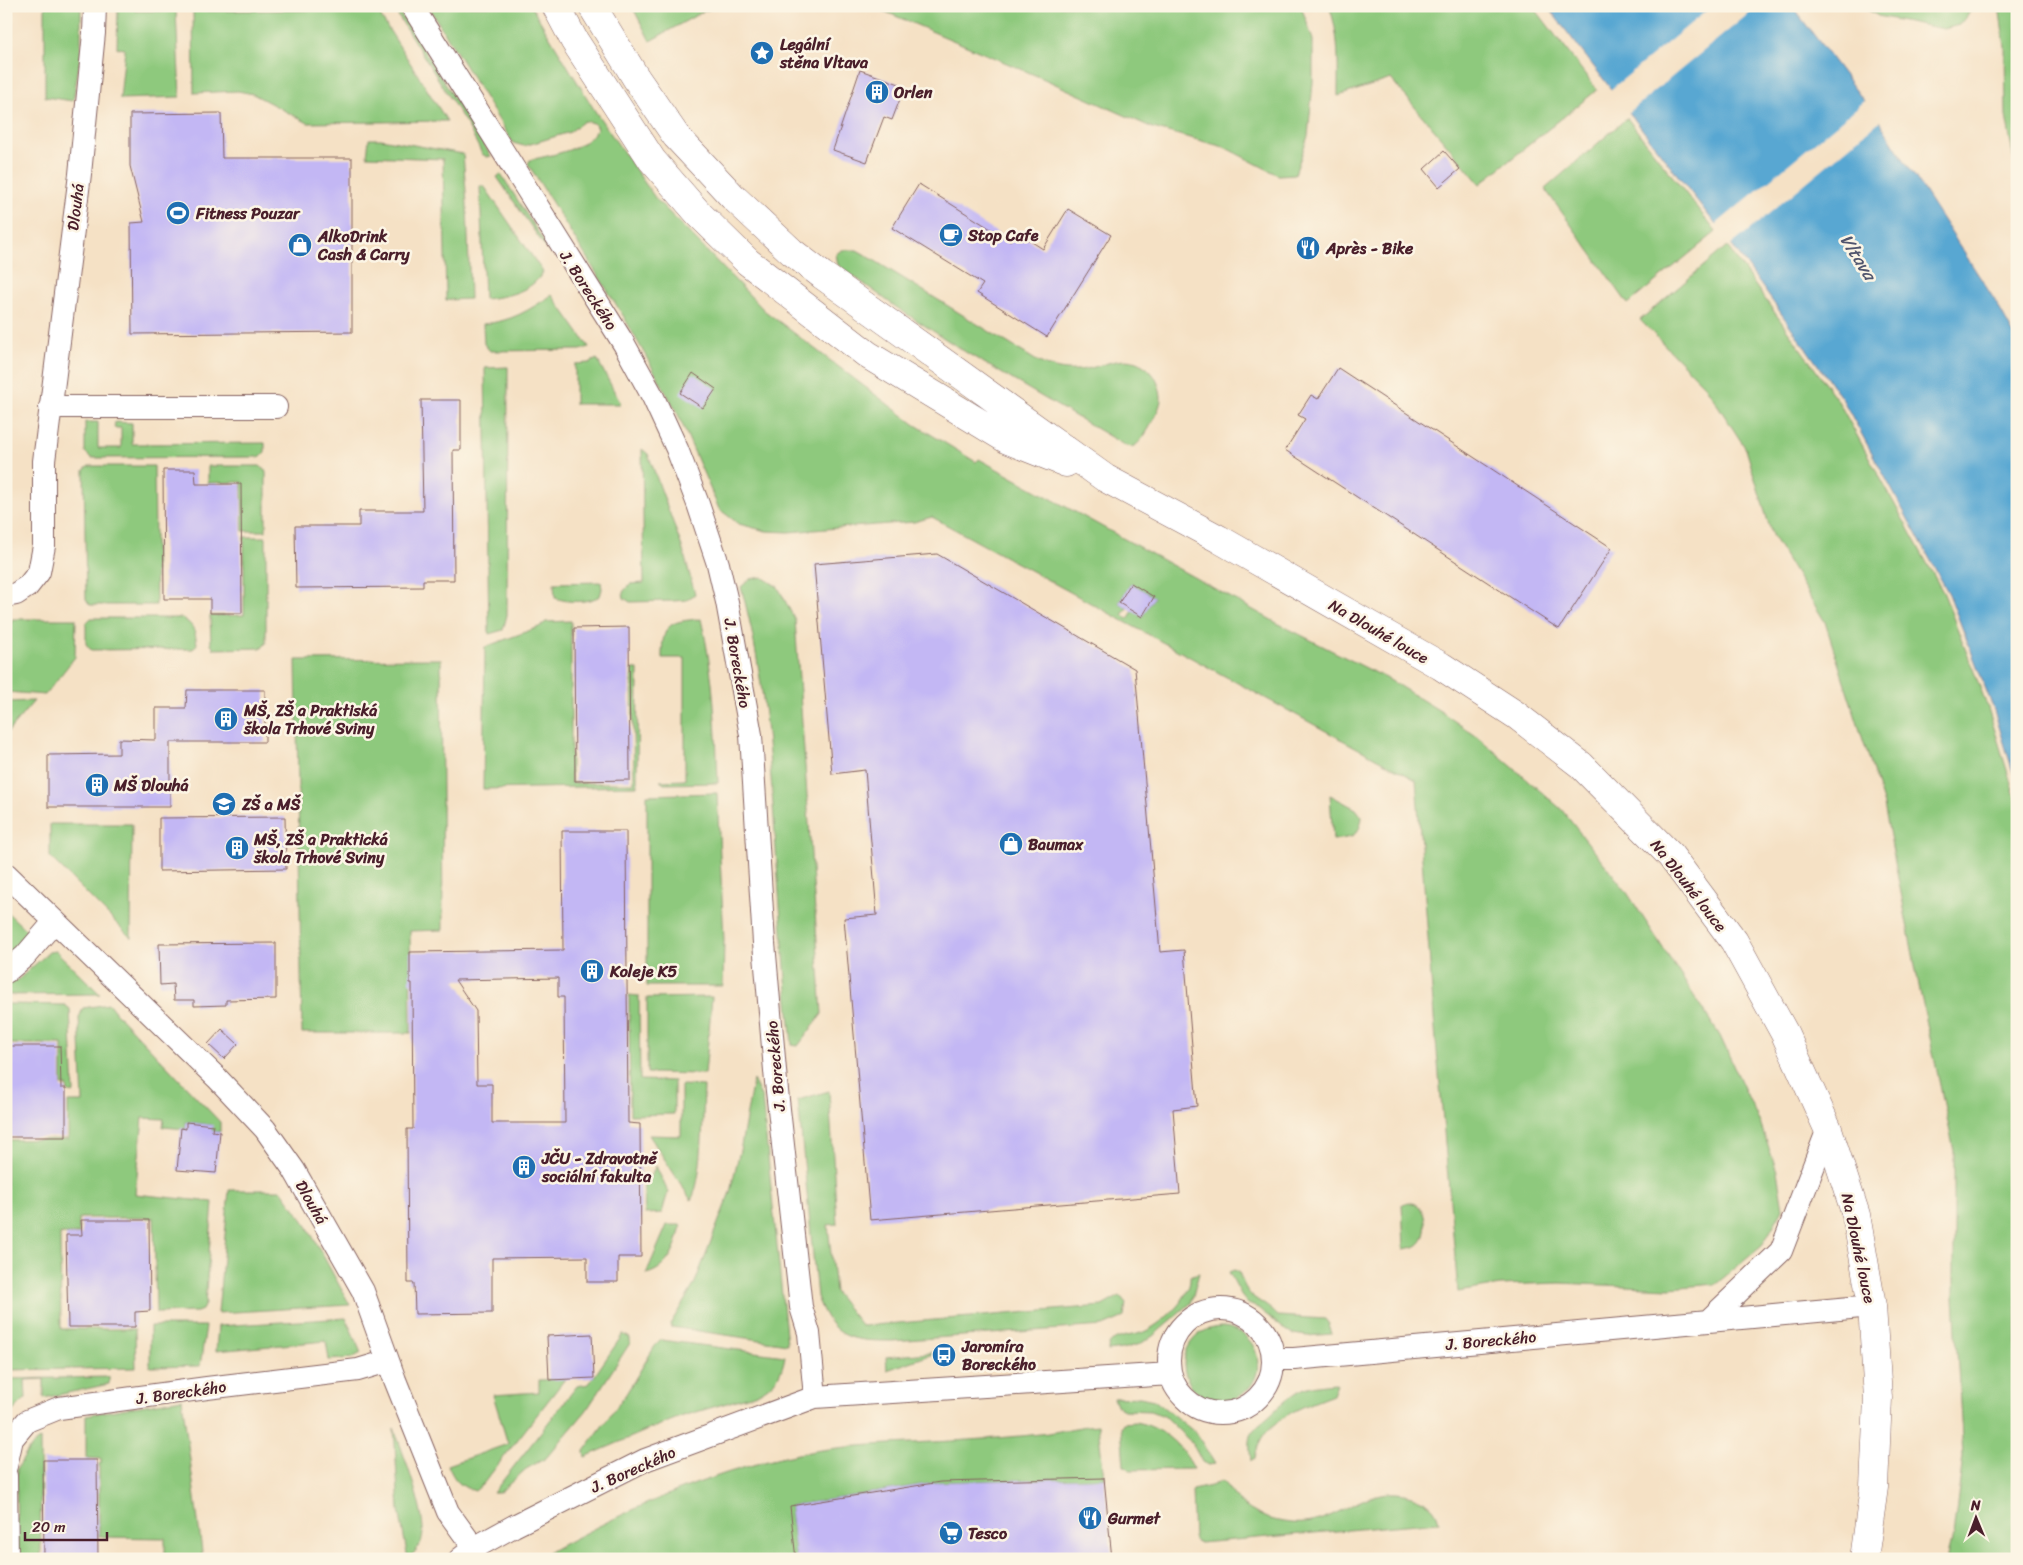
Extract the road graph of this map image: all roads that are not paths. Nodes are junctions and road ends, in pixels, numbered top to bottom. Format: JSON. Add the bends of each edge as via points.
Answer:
{"nodes":[{"id":1,"x":95,"y":6,"type":"edge"},
{"id":2,"x":412,"y":6,"type":"edge"},
{"id":3,"x":556,"y":6,"type":"edge"},
{"id":4,"x":592,"y":6,"type":"edge"},
{"id":5,"x":50,"y":407,"type":"junction"},
{"id":6,"x":276,"y":407,"type":"dead end"},
{"id":7,"x":1105,"y":478,"type":"junction"},
{"id":8,"x":6,"y":596,"type":"edge"},
{"id":9,"x":6,"y":874,"type":"edge"},
{"id":10,"x":55,"y":920,"type":"junction"},
{"id":11,"x":6,"y":972,"type":"edge"},
{"id":12,"x":1828,"y":1129,"type":"junction"},
{"id":13,"x":1872,"y":1306,"type":"junction"},
{"id":14,"x":1708,"y":1320,"type":"junction"},
{"id":15,"x":1273,"y":1359,"type":"junction"},
{"id":16,"x":388,"y":1361,"type":"junction"},
{"id":17,"x":1170,"y":1374,"type":"junction"},
{"id":18,"x":816,"y":1398,"type":"junction"},
{"id":19,"x":6,"y":1466,"type":"edge"},
{"id":20,"x":6,"y":1476,"type":"edge"},
{"id":21,"x":467,"y":1553,"type":"edge"},
{"id":22,"x":8,"y":1559,"type":"edge"},
{"id":23,"x":1864,"y":1559,"type":"edge"}],
"edges":[{"from":1,"to":5,"type":"street","name":"Dlouhá","via":[[80,174]]},
{"from":2,"to":18,"type":"street","name":"J. Boreckého","via":[[648,387],[695,494],[718,564],[728,602],[751,735],[776,1082],[800,1307],[809,1332]]},
{"from":3,"to":7,"type":"main road","via":[[574,40],[652,160],[699,214],[748,262],[868,355],[1008,440]]},
{"from":4,"to":7,"type":"main road","via":[[676,136],[792,252]]},
{"from":5,"to":6,"type":"street"},
{"from":5,"to":8,"type":"street","name":"Dlouhá","via":[[44,461],[44,546],[39,572],[28,586]]},
{"from":7,"to":12,"type":"main road","name":"Na Dlouhé louce","via":[[1441,666],[1516,714],[1581,765],[1670,855],[1734,941],[1785,1034]]},
{"from":9,"to":10,"type":"street","name":"Dlouhá"},
{"from":10,"to":11,"type":"street"},
{"from":10,"to":16,"type":"street","name":"Dlouhá","via":[[218,1078],[265,1129],[294,1170],[363,1291]]},
{"from":12,"to":13,"type":"main road","name":"Na Dlouhé louce","via":[[1856,1216]]},
{"from":12,"to":14,"type":"street","via":[[1781,1251]]},
{"from":13,"to":14,"type":"street","name":"J. Boreckého"},
{"from":13,"to":23,"type":"main road","name":"Na Dlouhé louce","via":[[1878,1398],[1874,1488]]},
{"from":14,"to":15,"type":"street","name":"J. Boreckého"},
{"from":15,"to":17,"type":"street","via":[[1265,1390],[1254,1402],[1224,1413],[1206,1411],[1190,1403]]},
{"from":15,"to":17,"type":"street","via":[[1263,1329],[1252,1318],[1236,1311],[1206,1311],[1193,1317],[1172,1342]]},
{"from":16,"to":19,"type":"street","name":"J. Boreckého","via":[[358,1370],[59,1408],[27,1421],[12,1439]]},
{"from":16,"to":21,"type":"street","name":"Dlouhá"},
{"from":17,"to":18,"type":"street","name":"J. Boreckého"},
{"from":18,"to":21,"type":"street","name":"J. Boreckého","via":[[645,1460]]},
{"from":20,"to":22,"type":"street"}]}
